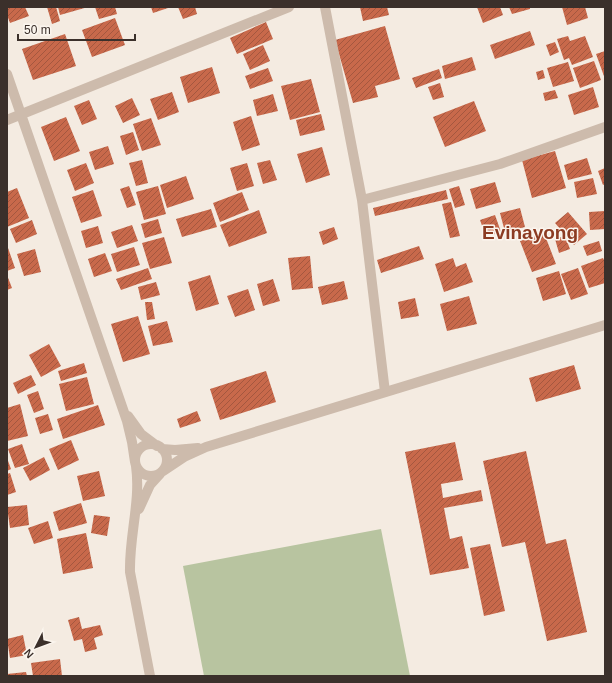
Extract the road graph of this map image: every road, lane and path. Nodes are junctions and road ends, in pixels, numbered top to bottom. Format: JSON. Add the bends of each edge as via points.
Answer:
{"nodes":[{"id":1,"x":289,"y":7,"type":"edge"},
{"id":2,"x":326,"y":7,"type":"edge"},
{"id":3,"x":7,"y":74,"type":"edge"},
{"id":4,"x":21,"y":114,"type":"junction"},
{"id":5,"x":7,"y":120,"type":"edge"},
{"id":6,"x":605,"y":127,"type":"edge"},
{"id":7,"x":362,"y":200,"type":"junction"},
{"id":8,"x":605,"y":325,"type":"edge"},
{"id":9,"x":385,"y":392,"type":"junction"},
{"id":10,"x":122,"y":406,"type":"junction"},
{"id":11,"x":159,"y":447,"type":"junction"},
{"id":12,"x":206,"y":447,"type":"junction"},
{"id":13,"x":135,"y":464,"type":"junction"},
{"id":14,"x":161,"y":472,"type":"junction"},
{"id":15,"x":135,"y":522,"type":"junction"},
{"id":16,"x":150,"y":676,"type":"edge"}],
"edges":[{"from":1,"to":4,"type":"street"},
{"from":2,"to":7,"type":"street"},
{"from":3,"to":4,"type":"street"},
{"from":4,"to":5,"type":"street"},
{"from":4,"to":10,"type":"street"},
{"from":6,"to":7,"type":"street","via":[[500,164]]},
{"from":7,"to":9,"type":"street"},
{"from":8,"to":9,"type":"street"},
{"from":9,"to":12,"type":"street"},
{"from":10,"to":11,"type":"street","via":[[142,434]]},
{"from":10,"to":13,"type":"street"},
{"from":11,"to":12,"type":"street","via":[[174,450]]},
{"from":11,"to":13,"type":"street","via":[[152,444],[142,447],[136,454]]},
{"from":11,"to":14,"type":"street","via":[[167,458]]},
{"from":12,"to":14,"type":"street"},
{"from":13,"to":14,"type":"street","via":[[146,476]]},
{"from":13,"to":15,"type":"street"},
{"from":14,"to":15,"type":"street","via":[[150,485]]},
{"from":15,"to":16,"type":"street","via":[[130,572]]}]}
